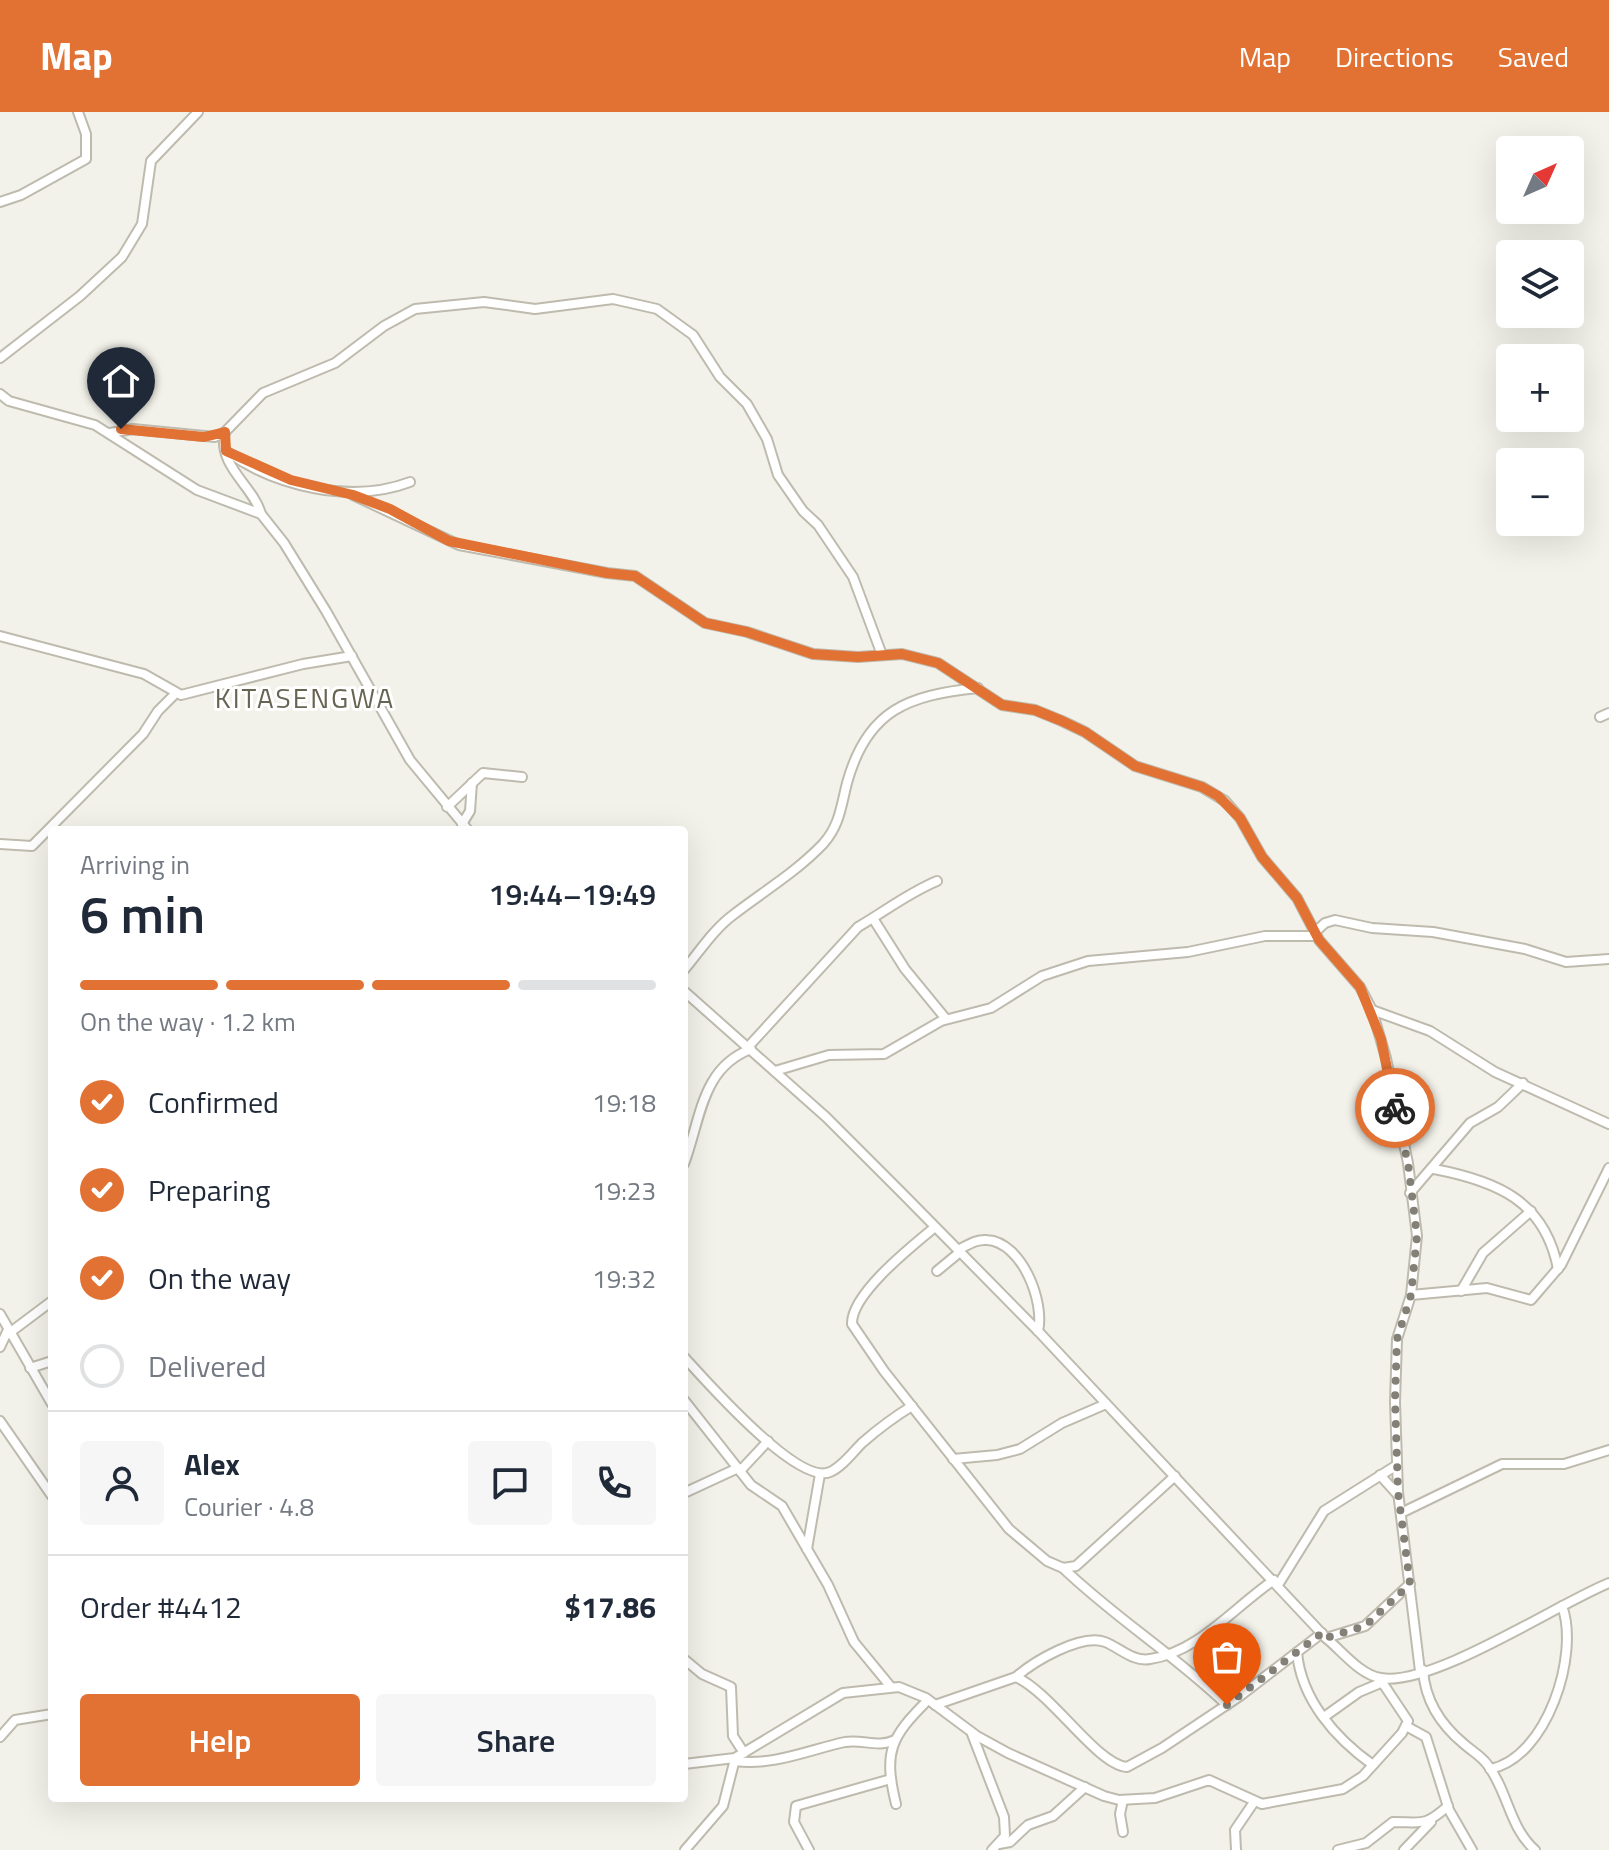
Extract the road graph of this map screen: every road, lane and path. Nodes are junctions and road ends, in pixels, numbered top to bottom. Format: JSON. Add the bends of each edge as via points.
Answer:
{"nodes":[{"id":1,"x":78,"y":112,"type":"edge"},
{"id":2,"x":198,"y":112,"type":"edge"},
{"id":3,"x":0,"y":202,"type":"edge"},
{"id":4,"x":0,"y":358,"type":"edge"},
{"id":5,"x":0,"y":394,"type":"edge"},
{"id":6,"x":225,"y":432,"type":"junction"},
{"id":7,"x":110,"y":433,"type":"junction"},
{"id":8,"x":226,"y":451,"type":"junction"},
{"id":9,"x":410,"y":482,"type":"dead end"},
{"id":10,"x":353,"y":495,"type":"junction"},
{"id":11,"x":261,"y":514,"type":"junction"},
{"id":12,"x":0,"y":636,"type":"edge"},
{"id":13,"x":882,"y":655,"type":"junction"},
{"id":14,"x":352,"y":656,"type":"junction"},
{"id":15,"x":978,"y":688,"type":"junction"},
{"id":16,"x":175,"y":694,"type":"junction"},
{"id":17,"x":522,"y":777,"type":"dead end"},
{"id":18,"x":472,"y":783,"type":"junction"},
{"id":19,"x":447,"y":807,"type":"junction"},
{"id":20,"x":50,"y":826,"type":"edge"},
{"id":21,"x":464,"y":826,"type":"edge"},
{"id":22,"x":465,"y":826,"type":"edge"},
{"id":23,"x":48,"y":828,"type":"edge"},
{"id":24,"x":0,"y":844,"type":"edge"},
{"id":25,"x":937,"y":881,"type":"dead end"},
{"id":26,"x":874,"y":920,"type":"junction"},
{"id":27,"x":1315,"y":935,"type":"junction"},
{"id":28,"x":1609,"y":959,"type":"edge"},
{"id":29,"x":688,"y":965,"type":"edge"},
{"id":30,"x":688,"y":996,"type":"edge"},
{"id":31,"x":1372,"y":1010,"type":"junction"},
{"id":32,"x":946,"y":1019,"type":"junction"},
{"id":33,"x":750,"y":1048,"type":"junction"},
{"id":34,"x":775,"y":1071,"type":"junction"},
{"id":35,"x":1523,"y":1083,"type":"junction"},
{"id":36,"x":1609,"y":1124,"type":"edge"},
{"id":37,"x":688,"y":1152,"type":"edge"},
{"id":38,"x":1609,"y":1168,"type":"edge"},
{"id":39,"x":1434,"y":1169,"type":"junction"},
{"id":40,"x":1410,"y":1193,"type":"junction"},
{"id":41,"x":1531,"y":1211,"type":"junction"},
{"id":42,"x":935,"y":1227,"type":"junction"},
{"id":43,"x":959,"y":1251,"type":"junction"},
{"id":44,"x":1558,"y":1270,"type":"junction"},
{"id":45,"x":937,"y":1271,"type":"dead end"},
{"id":46,"x":1461,"y":1291,"type":"junction"},
{"id":47,"x":1411,"y":1295,"type":"junction"},
{"id":48,"x":48,"y":1304,"type":"edge"},
{"id":49,"x":0,"y":1314,"type":"edge"},
{"id":50,"x":1038,"y":1331,"type":"junction"},
{"id":51,"x":8,"y":1333,"type":"junction"},
{"id":52,"x":0,"y":1347,"type":"edge"},
{"id":53,"x":688,"y":1361,"type":"edge"},
{"id":54,"x":48,"y":1362,"type":"edge"},
{"id":55,"x":30,"y":1368,"type":"junction"},
{"id":56,"x":48,"y":1397,"type":"edge"},
{"id":57,"x":1106,"y":1404,"type":"junction"},
{"id":58,"x":688,"y":1405,"type":"edge"},
{"id":59,"x":912,"y":1406,"type":"junction"},
{"id":60,"x":0,"y":1421,"type":"edge"},
{"id":61,"x":768,"y":1441,"type":"junction"},
{"id":62,"x":1609,"y":1450,"type":"edge"},
{"id":63,"x":953,"y":1459,"type":"junction"},
{"id":64,"x":1397,"y":1465,"type":"junction"},
{"id":65,"x":739,"y":1470,"type":"junction"},
{"id":66,"x":820,"y":1474,"type":"junction"},
{"id":67,"x":1380,"y":1475,"type":"junction"},
{"id":68,"x":1175,"y":1476,"type":"junction"},
{"id":69,"x":48,"y":1490,"type":"edge"},
{"id":70,"x":688,"y":1491,"type":"edge"},
{"id":71,"x":1399,"y":1496,"type":"junction"},
{"id":72,"x":1401,"y":1513,"type":"junction"},
{"id":73,"x":807,"y":1549,"type":"junction"},
{"id":74,"x":1063,"y":1568,"type":"junction"},
{"id":75,"x":1276,"y":1583,"type":"junction"},
{"id":76,"x":1609,"y":1583,"type":"edge"},
{"id":77,"x":1410,"y":1584,"type":"junction"},
{"id":78,"x":1562,"y":1606,"type":"junction"},
{"id":79,"x":1324,"y":1635,"type":"junction"},
{"id":80,"x":1297,"y":1652,"type":"junction"},
{"id":81,"x":1169,"y":1654,"type":"junction"},
{"id":82,"x":688,"y":1662,"type":"edge"},
{"id":83,"x":1422,"y":1671,"type":"junction"},
{"id":84,"x":1016,"y":1677,"type":"junction"},
{"id":85,"x":1381,"y":1680,"type":"junction"},
{"id":86,"x":891,"y":1687,"type":"junction"},
{"id":87,"x":932,"y":1702,"type":"junction"},
{"id":88,"x":1227,"y":1705,"type":"junction"},
{"id":89,"x":48,"y":1715,"type":"edge"},
{"id":90,"x":1324,"y":1717,"type":"junction"},
{"id":91,"x":1406,"y":1726,"type":"junction"},
{"id":92,"x":971,"y":1732,"type":"junction"},
{"id":93,"x":0,"y":1737,"type":"edge"},
{"id":94,"x":895,"y":1740,"type":"junction"},
{"id":95,"x":744,"y":1753,"type":"junction"},
{"id":96,"x":735,"y":1760,"type":"junction"},
{"id":97,"x":688,"y":1764,"type":"edge"},
{"id":98,"x":1373,"y":1765,"type":"junction"},
{"id":99,"x":1490,"y":1769,"type":"junction"},
{"id":100,"x":891,"y":1779,"type":"junction"},
{"id":101,"x":1085,"y":1787,"type":"junction"},
{"id":102,"x":1123,"y":1800,"type":"junction"},
{"id":103,"x":1254,"y":1802,"type":"junction"},
{"id":104,"x":896,"y":1804,"type":"dead end"},
{"id":105,"x":1448,"y":1806,"type":"junction"},
{"id":106,"x":1431,"y":1821,"type":"junction"},
{"id":107,"x":1123,"y":1832,"type":"dead end"},
{"id":108,"x":995,"y":1847,"type":"edge"},
{"id":109,"x":685,"y":1850,"type":"edge"},
{"id":110,"x":809,"y":1850,"type":"edge"},
{"id":111,"x":1236,"y":1850,"type":"edge"},
{"id":112,"x":1338,"y":1850,"type":"edge"},
{"id":113,"x":1404,"y":1850,"type":"edge"},
{"id":114,"x":1472,"y":1850,"type":"edge"},
{"id":115,"x":1535,"y":1850,"type":"edge"}],
"edges":[{"from":1,"to":3,"type":"street","via":[[86,134],[86,159]]},
{"from":2,"to":4,"type":"street","via":[[151,161],[142,224],[122,257]]},
{"from":5,"to":7,"type":"street"},
{"from":6,"to":7,"type":"street","via":[[204,437],[133,429]]},
{"from":6,"to":8,"type":"street"},
{"from":6,"to":13,"type":"street","via":[[272,388],[335,363],[415,309],[484,302],[535,309],[605,299],[657,309],[693,335],[720,377],[747,404],[767,439],[775,470],[853,577]]},
{"from":7,"to":11,"type":"street","via":[[197,490]]},
{"from":8,"to":10,"type":"street","via":[[291,480]]},
{"from":8,"to":11,"type":"street"},
{"from":9,"to":10,"type":"street"},
{"from":10,"to":13,"type":"street","via":[[459,545],[627,573],[705,623],[813,654]]},
{"from":11,"to":14,"type":"street"},
{"from":12,"to":16,"type":"street","via":[[144,674]]},
{"from":13,"to":15,"type":"street","via":[[938,663]]},
{"from":14,"to":16,"type":"street"},
{"from":14,"to":19,"type":"street","via":[[410,760]]},
{"from":15,"to":27,"type":"street","via":[[1002,705],[1035,710],[1075,726],[1135,766],[1202,787],[1225,801],[1297,898]]},
{"from":15,"to":29,"type":"street","via":[[917,699],[886,714],[859,752],[832,833],[790,876],[726,921]]},
{"from":16,"to":20,"type":"street","via":[[143,734]]},
{"from":17,"to":18,"type":"street","via":[[490,772]]},
{"from":18,"to":19,"type":"street"},
{"from":18,"to":22,"type":"street"},
{"from":19,"to":21,"type":"street"},
{"from":23,"to":24,"type":"street","via":[[32,846]]},
{"from":25,"to":26,"type":"street","via":[[892,904]]},
{"from":26,"to":32,"type":"street"},
{"from":26,"to":33,"type":"street","via":[[858,927],[829,955]]},
{"from":27,"to":28,"type":"street","via":[[1335,920],[1433,932],[1566,962]]},
{"from":27,"to":31,"type":"street","via":[[1351,975]]},
{"from":27,"to":32,"type":"street","via":[[1265,936],[1188,952],[1097,958],[1042,976],[991,1008]]},
{"from":30,"to":33,"type":"street"},
{"from":31,"to":35,"type":"street","via":[[1430,1031],[1475,1061]]},
{"from":31,"to":40,"type":"street","via":[[1408,1163]]},
{"from":32,"to":34,"type":"street","via":[[884,1054],[829,1055]]},
{"from":33,"to":34,"type":"street"},
{"from":33,"to":37,"type":"street","via":[[714,1076]]},
{"from":34,"to":42,"type":"street"},
{"from":35,"to":36,"type":"street"},
{"from":35,"to":39,"type":"street","via":[[1498,1107],[1470,1123]]},
{"from":38,"to":44,"type":"street"},
{"from":39,"to":40,"type":"street"},
{"from":39,"to":41,"type":"street","via":[[1471,1176]]},
{"from":40,"to":47,"type":"street","via":[[1417,1236]]},
{"from":41,"to":44,"type":"street","via":[[1551,1239]]},
{"from":41,"to":46,"type":"street","via":[[1483,1253]]},
{"from":42,"to":43,"type":"street"},
{"from":42,"to":59,"type":"street","via":[[867,1291],[851,1317],[861,1340]]},
{"from":43,"to":45,"type":"street"},
{"from":43,"to":50,"type":"street"},
{"from":43,"to":50,"type":"street","via":[[986,1239],[1009,1251],[1037,1291]]},
{"from":44,"to":46,"type":"street","via":[[1531,1300],[1487,1288]]},
{"from":46,"to":47,"type":"street"},
{"from":47,"to":64,"type":"street","via":[[1397,1339]]},
{"from":48,"to":51,"type":"street"},
{"from":49,"to":51,"type":"street"},
{"from":50,"to":57,"type":"street"},
{"from":51,"to":52,"type":"street"},
{"from":51,"to":55,"type":"street"},
{"from":53,"to":61,"type":"street"},
{"from":54,"to":55,"type":"street"},
{"from":55,"to":56,"type":"street"},
{"from":57,"to":63,"type":"street","via":[[1020,1449]]},
{"from":57,"to":68,"type":"street"},
{"from":58,"to":65,"type":"street"},
{"from":59,"to":63,"type":"street"},
{"from":59,"to":66,"type":"street","via":[[836,1469]]},
{"from":60,"to":69,"type":"street"},
{"from":61,"to":65,"type":"street"},
{"from":61,"to":66,"type":"street"},
{"from":62,"to":72,"type":"street","via":[[1564,1464],[1502,1464]]},
{"from":63,"to":74,"type":"street","via":[[1019,1539]]},
{"from":64,"to":67,"type":"street"},
{"from":64,"to":71,"type":"street"},
{"from":65,"to":70,"type":"street"},
{"from":65,"to":73,"type":"street","via":[[782,1506]]},
{"from":66,"to":73,"type":"street"},
{"from":67,"to":71,"type":"street"},
{"from":67,"to":75,"type":"street","via":[[1324,1511]]},
{"from":68,"to":74,"type":"street","via":[[1091,1555]]},
{"from":68,"to":75,"type":"street"},
{"from":71,"to":72,"type":"street"},
{"from":72,"to":77,"type":"street"},
{"from":73,"to":86,"type":"street","via":[[854,1642]]},
{"from":74,"to":81,"type":"street","via":[[1097,1602]]},
{"from":75,"to":79,"type":"street"},
{"from":75,"to":81,"type":"street"},
{"from":76,"to":78,"type":"street"},
{"from":77,"to":79,"type":"street","via":[[1365,1626]]},
{"from":77,"to":83,"type":"street"},
{"from":78,"to":83,"type":"street","via":[[1501,1640]]},
{"from":78,"to":99,"type":"street","via":[[1569,1652],[1549,1716],[1514,1758]]},
{"from":79,"to":80,"type":"street"},
{"from":79,"to":85,"type":"street"},
{"from":80,"to":88,"type":"street"},
{"from":80,"to":90,"type":"street","via":[[1305,1689]]},
{"from":81,"to":84,"type":"street","via":[[1143,1660],[1090,1641],[1040,1659]]},
{"from":81,"to":88,"type":"street"},
{"from":82,"to":95,"type":"street","via":[[731,1687],[733,1736]]},
{"from":83,"to":85,"type":"street"},
{"from":83,"to":99,"type":"street","via":[[1438,1715]]},
{"from":84,"to":87,"type":"street"},
{"from":84,"to":88,"type":"street","via":[[1120,1766],[1136,1763]]},
{"from":85,"to":90,"type":"street"},
{"from":85,"to":91,"type":"street","via":[[1405,1712]]},
{"from":86,"to":87,"type":"street"},
{"from":86,"to":95,"type":"street","via":[[830,1699]]},
{"from":87,"to":92,"type":"street"},
{"from":87,"to":94,"type":"street","via":[[900,1728]]},
{"from":89,"to":93,"type":"street","via":[[15,1720]]},
{"from":90,"to":98,"type":"street"},
{"from":91,"to":98,"type":"street"},
{"from":91,"to":105,"type":"street","via":[[1426,1737]]},
{"from":92,"to":101,"type":"street"},
{"from":92,"to":108,"type":"street","via":[[1004,1817],[1006,1833]]},
{"from":94,"to":96,"type":"street","via":[[880,1745],[844,1742],[769,1762]]},
{"from":94,"to":100,"type":"street"},
{"from":95,"to":96,"type":"street"},
{"from":96,"to":97,"type":"street"},
{"from":96,"to":109,"type":"street","via":[[723,1806]]},
{"from":98,"to":103,"type":"street","via":[[1343,1789],[1270,1804]]},
{"from":99,"to":115,"type":"street","via":[[1518,1831]]},
{"from":100,"to":104,"type":"street"},
{"from":100,"to":110,"type":"street","via":[[798,1804],[794,1822]]},
{"from":101,"to":102,"type":"street"},
{"from":101,"to":108,"type":"street","via":[[1046,1820],[1028,1825],[1010,1842]]},
{"from":102,"to":103,"type":"street","via":[[1155,1798],[1203,1780]]},
{"from":102,"to":107,"type":"street"},
{"from":103,"to":111,"type":"street","via":[[1235,1830]]},
{"from":105,"to":106,"type":"street"},
{"from":105,"to":114,"type":"street"},
{"from":106,"to":112,"type":"street","via":[[1393,1822],[1366,1843]]},
{"from":106,"to":113,"type":"street"}]}
